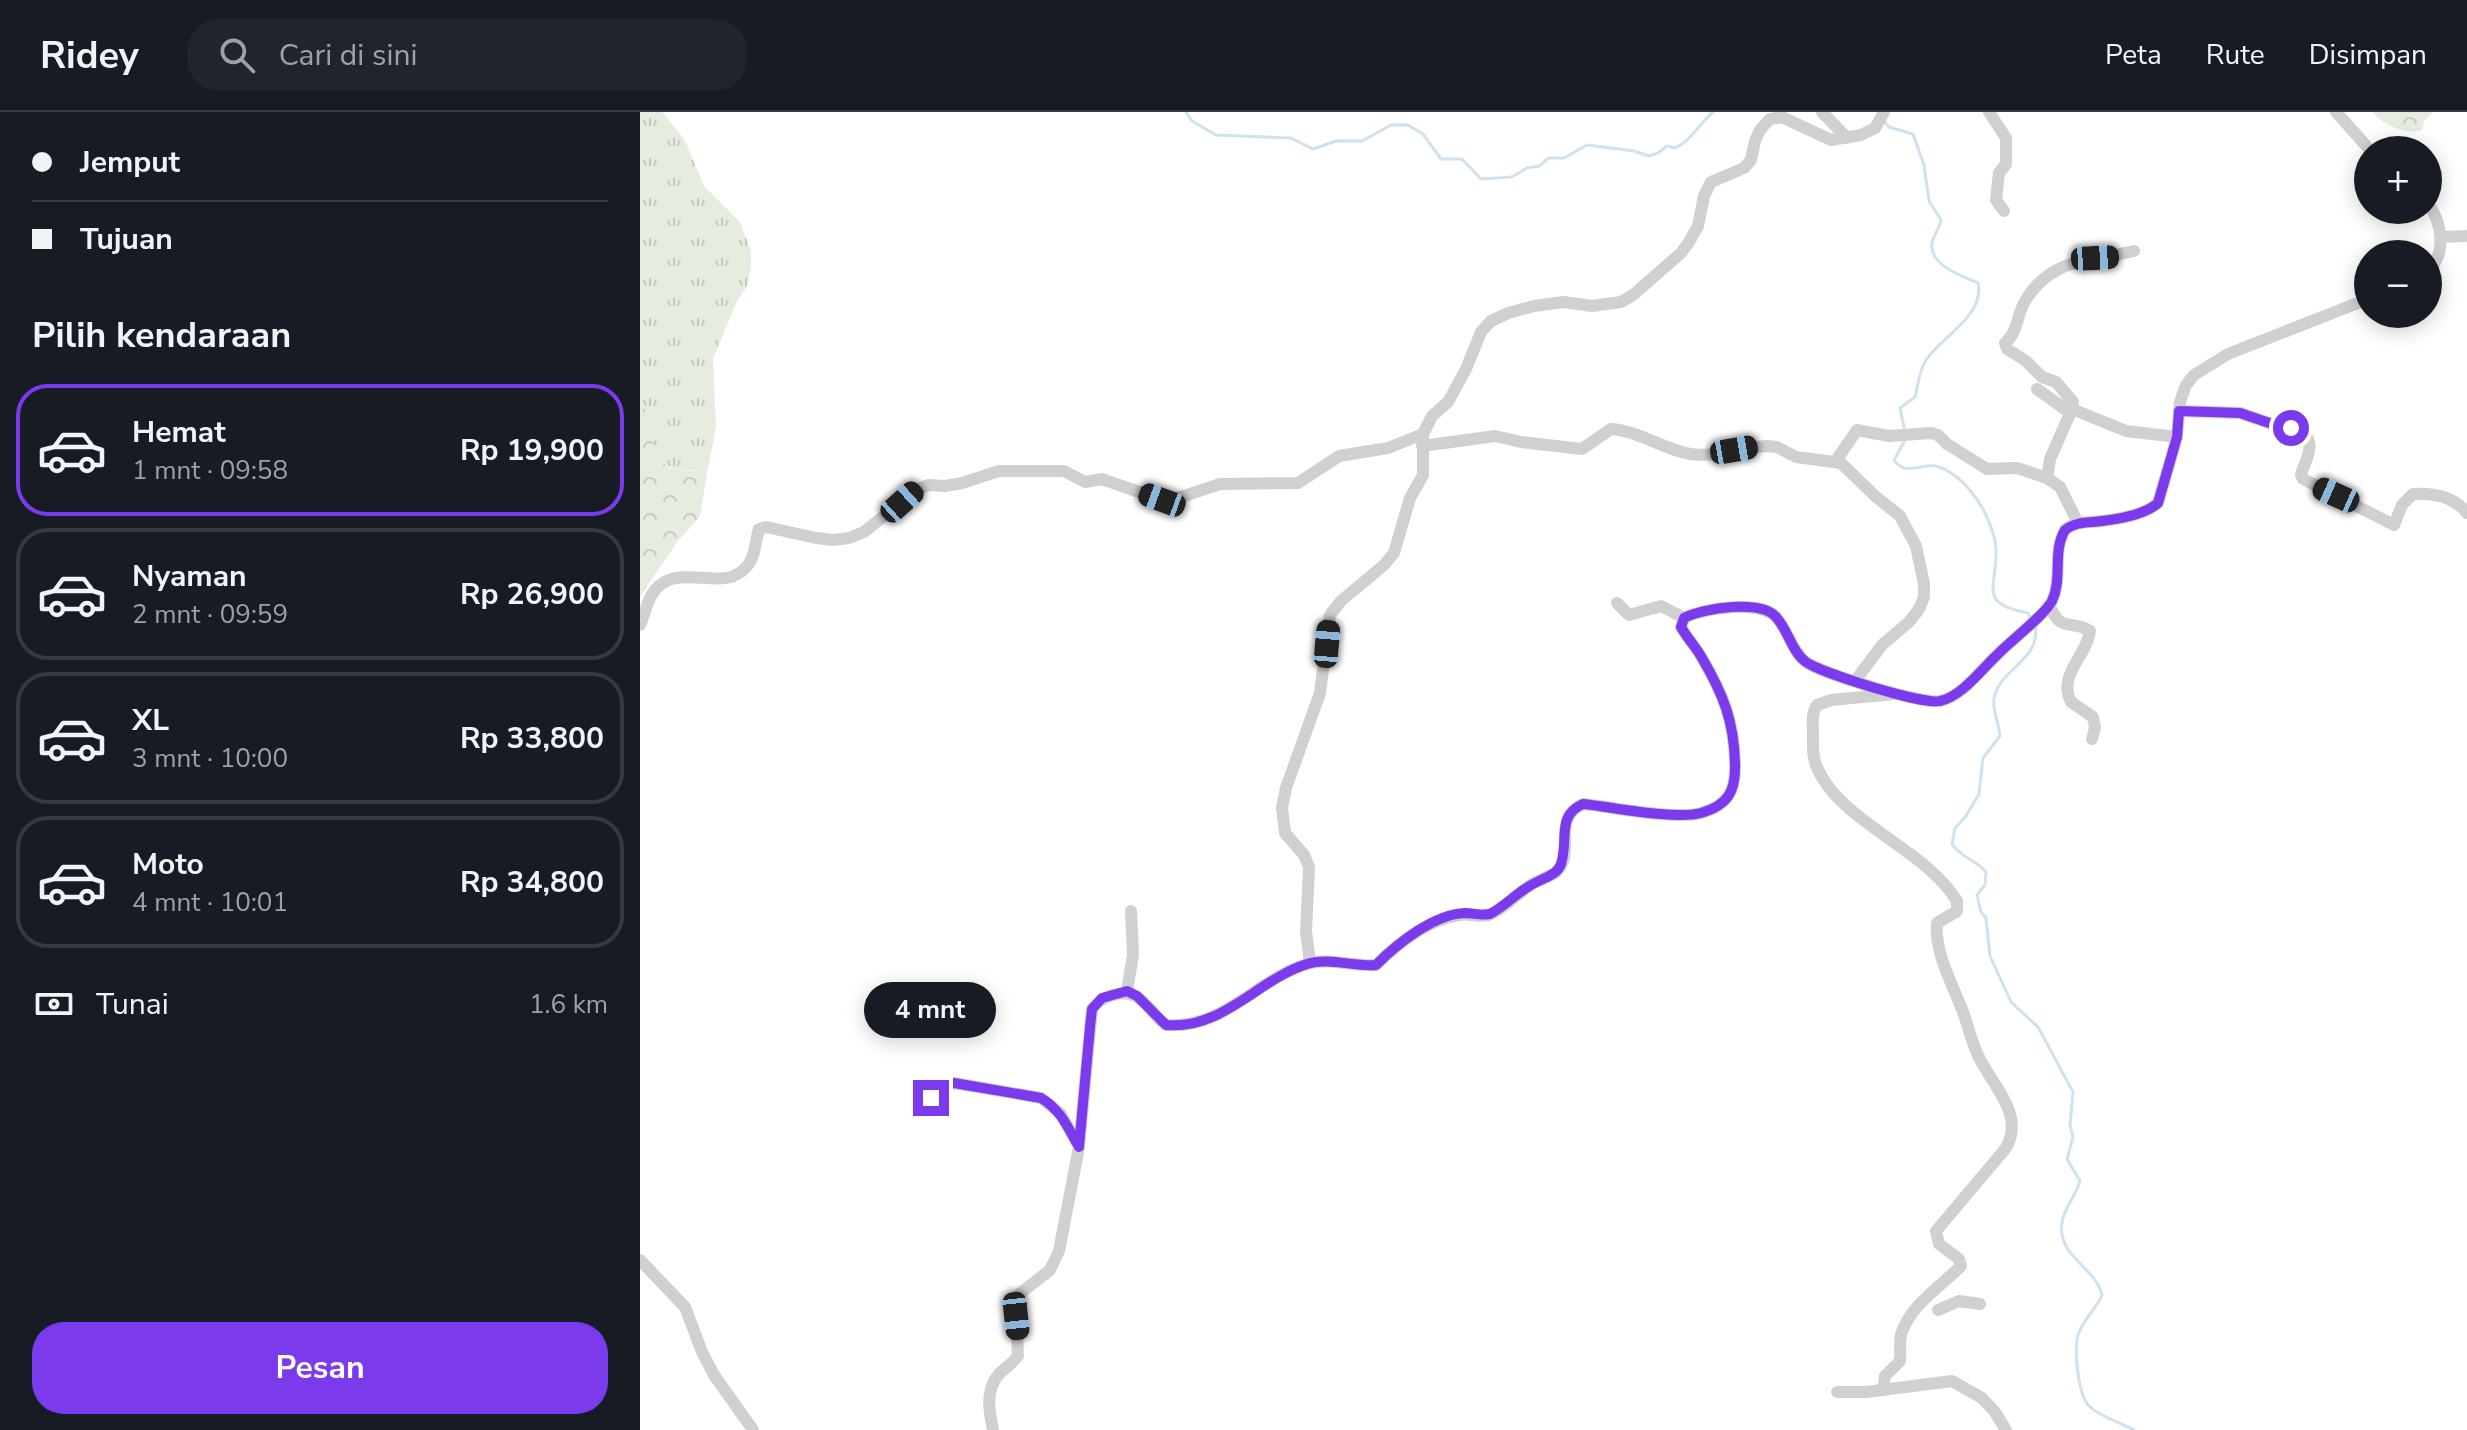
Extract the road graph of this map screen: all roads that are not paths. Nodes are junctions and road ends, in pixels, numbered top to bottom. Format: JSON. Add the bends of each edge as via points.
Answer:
{"nodes":[{"id":1,"x":1822,"y":112,"type":"edge"},
{"id":2,"x":1884,"y":112,"type":"edge"},
{"id":3,"x":1989,"y":112,"type":"edge"},
{"id":4,"x":2336,"y":112,"type":"edge"},
{"id":5,"x":2357,"y":136,"type":"edge"},
{"id":6,"x":1847,"y":138,"type":"junction"},
{"id":7,"x":2004,"y":211,"type":"dead end"},
{"id":8,"x":2439,"y":224,"type":"edge"},
{"id":9,"x":2467,"y":236,"type":"edge"},
{"id":10,"x":2441,"y":237,"type":"junction"},
{"id":11,"x":2440,"y":240,"type":"edge"},
{"id":12,"x":2134,"y":251,"type":"dead end"},
{"id":13,"x":2354,"y":305,"type":"edge"},
{"id":14,"x":2037,"y":389,"type":"dead end"},
{"id":15,"x":2072,"y":409,"type":"junction"},
{"id":16,"x":2179,"y":411,"type":"junction"},
{"id":17,"x":2177,"y":437,"type":"junction"},
{"id":18,"x":1422,"y":440,"type":"junction"},
{"id":19,"x":1835,"y":462,"type":"junction"},
{"id":20,"x":2047,"y":478,"type":"junction"},
{"id":21,"x":2467,"y":513,"type":"edge"},
{"id":22,"x":2078,"y":523,"type":"junction"},
{"id":23,"x":1617,"y":603,"type":"dead end"},
{"id":24,"x":2049,"y":605,"type":"junction"},
{"id":25,"x":1684,"y":618,"type":"junction"},
{"id":26,"x":640,"y":625,"type":"edge"},
{"id":27,"x":1855,"y":681,"type":"junction"},
{"id":28,"x":1901,"y":695,"type":"junction"},
{"id":29,"x":2092,"y":739,"type":"dead end"},
{"id":30,"x":1131,"y":911,"type":"dead end"},
{"id":31,"x":1310,"y":963,"type":"junction"},
{"id":32,"x":1127,"y":991,"type":"junction"},
{"id":33,"x":923,"y":1100,"type":"dead end"},
{"id":34,"x":1079,"y":1147,"type":"junction"},
{"id":35,"x":640,"y":1260,"type":"edge"},
{"id":36,"x":1949,"y":1277,"type":"junction"},
{"id":37,"x":1959,"y":1301,"type":"junction"},
{"id":38,"x":1980,"y":1304,"type":"dead end"},
{"id":39,"x":1938,"y":1310,"type":"dead end"},
{"id":40,"x":1883,"y":1390,"type":"junction"},
{"id":41,"x":1837,"y":1392,"type":"dead end"},
{"id":42,"x":753,"y":1430,"type":"edge"},
{"id":43,"x":993,"y":1430,"type":"edge"},
{"id":44,"x":2006,"y":1430,"type":"edge"}],
"edges":[{"from":1,"to":6,"type":"street"},
{"from":2,"to":6,"type":"street","via":[[1875,128]]},
{"from":3,"to":7,"type":"street","via":[[2006,138],[2006,164],[1999,173],[1996,200]]},
{"from":4,"to":5,"type":"street"},
{"from":6,"to":18,"type":"street","via":[[1831,140],[1782,117],[1770,119],[1744,168],[1711,182],[1689,242],[1621,302],[1534,306],[1491,321]]},
{"from":8,"to":10,"type":"street"},
{"from":9,"to":10,"type":"street"},
{"from":10,"to":11,"type":"street"},
{"from":12,"to":15,"type":"street","via":[[2059,268],[2031,291],[2005,343],[2042,377],[2059,385],[2073,402]]},
{"from":13,"to":16,"type":"street","via":[[2215,361],[2186,385]]},
{"from":14,"to":15,"type":"street"},
{"from":15,"to":17,"type":"street","via":[[2126,431]]},
{"from":15,"to":20,"type":"street"},
{"from":16,"to":17,"type":"street"},
{"from":16,"to":21,"type":"street","via":[[2240,413],[2302,430],[2311,448],[2302,478],[2394,525],[2413,494],[2448,498]]},
{"from":17,"to":22,"type":"street","via":[[2155,506]]},
{"from":18,"to":19,"type":"street","via":[[1447,444],[1495,436],[1582,449],[1611,429],[1693,454],[1767,446],[1796,457]]},
{"from":18,"to":26,"type":"street","via":[[1339,456],[1298,483],[1220,484],[1172,500],[1102,479],[1085,482],[1064,471],[999,471],[953,485],[928,485],[849,538],[759,529],[747,568],[722,579],[671,579],[656,588]]},
{"from":18,"to":31,"type":"street","via":[[1423,475],[1410,498],[1394,553],[1330,615],[1320,693],[1286,788],[1285,833],[1309,867]]},
{"from":19,"to":20,"type":"street","via":[[1857,430],[1889,436],[1931,433],[1987,469],[2017,468]]},
{"from":19,"to":27,"type":"street","via":[[1906,523],[1924,584],[1919,609]]},
{"from":20,"to":22,"type":"street","via":[[2060,487]]},
{"from":22,"to":24,"type":"street","via":[[2062,534],[2058,579]]},
{"from":23,"to":25,"type":"street","via":[[1629,615],[1661,606]]},
{"from":24,"to":28,"type":"street","via":[[1943,701]]},
{"from":24,"to":29,"type":"street","via":[[2061,623],[2090,631],[2067,690],[2071,702],[2093,717]]},
{"from":25,"to":27,"type":"street","via":[[1697,611],[1759,606],[1776,616],[1805,662]]},
{"from":25,"to":31,"type":"street","via":[[1681,627],[1730,713],[1736,777],[1732,794],[1700,813],[1583,804],[1567,816],[1558,870],[1490,914],[1449,916],[1403,940],[1376,965]]},
{"from":27,"to":28,"type":"street"},
{"from":28,"to":36,"type":"street","via":[[1817,705],[1813,754],[1837,797],[1922,863],[1958,904],[1957,911],[1937,923],[1939,948],[1977,1055],[2008,1105],[2013,1123],[2006,1148],[1936,1231],[1939,1244],[1960,1261]]},
{"from":30,"to":32,"type":"street","via":[[1133,955]]},
{"from":31,"to":32,"type":"street","via":[[1227,1011],[1181,1027],[1166,1025]]},
{"from":32,"to":34,"type":"street","via":[[1102,998],[1092,1009]]},
{"from":33,"to":34,"type":"street","via":[[954,1083],[1041,1098],[1061,1114]]},
{"from":34,"to":43,"type":"street","via":[[1059,1251],[1050,1270],[1018,1295],[1019,1351],[990,1389]]},
{"from":35,"to":42,"type":"street","via":[[685,1307],[714,1375]]},
{"from":36,"to":37,"type":"street"},
{"from":36,"to":40,"type":"street","via":[[1907,1322],[1900,1338],[1900,1361],[1885,1376]]},
{"from":37,"to":38,"type":"street"},
{"from":37,"to":39,"type":"street"},
{"from":40,"to":41,"type":"street"},
{"from":40,"to":44,"type":"street","via":[[1952,1381],[1982,1398]]}]}
